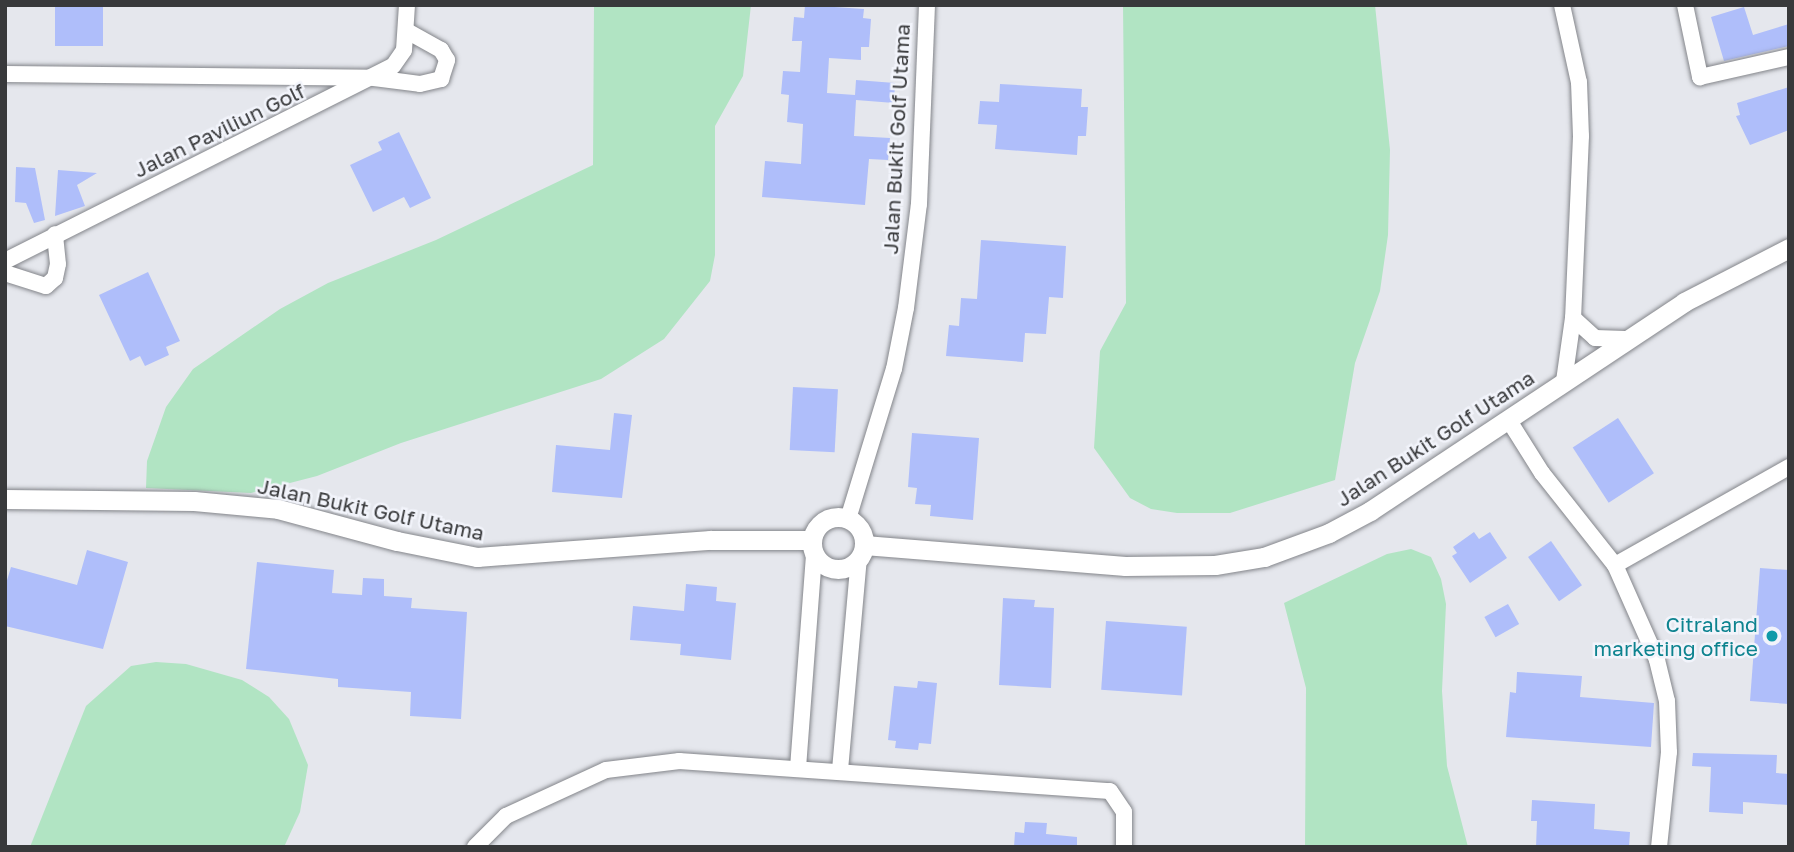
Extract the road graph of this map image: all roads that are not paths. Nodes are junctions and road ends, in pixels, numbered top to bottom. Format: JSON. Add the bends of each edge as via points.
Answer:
{"nodes":[{"id":1,"x":407,"y":5,"type":"edge"},
{"id":2,"x":927,"y":5,"type":"edge"},
{"id":3,"x":1562,"y":5,"type":"edge"},
{"id":4,"x":1685,"y":5,"type":"edge"},
{"id":5,"x":407,"y":31,"type":"junction"},
{"id":6,"x":1789,"y":57,"type":"edge"},
{"id":7,"x":5,"y":74,"type":"edge"},
{"id":8,"x":374,"y":78,"type":"junction"},
{"id":9,"x":55,"y":234,"type":"junction"},
{"id":10,"x":1789,"y":248,"type":"edge"},
{"id":11,"x":5,"y":261,"type":"edge"},
{"id":12,"x":5,"y":273,"type":"edge"},
{"id":13,"x":1573,"y":318,"type":"junction"},
{"id":14,"x":1625,"y":340,"type":"junction"},
{"id":15,"x":1564,"y":381,"type":"junction"},
{"id":16,"x":1508,"y":419,"type":"junction"},
{"id":17,"x":1789,"y":467,"type":"edge"},
{"id":18,"x":5,"y":499,"type":"edge"},
{"id":19,"x":848,"y":519,"type":"junction"},
{"id":20,"x":813,"y":547,"type":"junction"},
{"id":21,"x":862,"y":552,"type":"junction"},
{"id":22,"x":1615,"y":565,"type":"junction"},
{"id":23,"x":798,"y":768,"type":"junction"},
{"id":24,"x":840,"y":770,"type":"junction"},
{"id":25,"x":475,"y":847,"type":"edge"},
{"id":26,"x":1124,"y":847,"type":"edge"},
{"id":27,"x":1659,"y":847,"type":"edge"}],
"edges":[{"from":1,"to":5,"type":"street","name":"Jalan Paviliun Golf"},
{"from":2,"to":19,"type":"street","name":"Jalan Bukit Golf Utama","via":[[919,204],[906,308],[894,369]]},
{"from":3,"to":13,"type":"street","via":[[1580,82]]},
{"from":4,"to":6,"type":"street","via":[[1700,77]]},
{"from":5,"to":8,"type":"street","name":"Jalan Paviliun Golf","via":[[404,50],[393,66]]},
{"from":5,"to":8,"type":"street","via":[[441,51],[447,61],[441,79],[420,83]]},
{"from":7,"to":8,"type":"street"},
{"from":8,"to":9,"type":"street","name":"Jalan Paviliun Golf"},
{"from":9,"to":11,"type":"street","name":"Jalan Paviliun Golf"},
{"from":9,"to":12,"type":"street","via":[[58,264],[55,278],[46,286]]},
{"from":10,"to":14,"type":"street","name":"Jalan Bukit Golf Utama","via":[[1684,302]]},
{"from":13,"to":14,"type":"street","via":[[1595,338]]},
{"from":13,"to":15,"type":"street"},
{"from":14,"to":15,"type":"street","name":"Jalan Bukit Golf Utama"},
{"from":15,"to":16,"type":"street","name":"Jalan Bukit Golf Utama"},
{"from":16,"to":21,"type":"street","name":"Jalan Bukit Golf Utama","via":[[1370,511],[1329,533],[1264,557],[1215,565],[1125,566]]},
{"from":16,"to":22,"type":"street","via":[[1542,473]]},
{"from":17,"to":22,"type":"street"},
{"from":18,"to":20,"type":"street","name":"Jalan Bukit Golf Utama","via":[[194,501],[278,509],[477,557],[710,540]]},
{"from":19,"to":20,"type":"street","via":[[824,521]]},
{"from":19,"to":21,"type":"street","via":[[862,532]]},
{"from":20,"to":21,"type":"street","via":[[835,569],[851,566]]},
{"from":20,"to":23,"type":"street"},
{"from":21,"to":24,"type":"street"},
{"from":22,"to":27,"type":"street","via":[[1643,622],[1667,701],[1668,752]]},
{"from":23,"to":24,"type":"street"},
{"from":23,"to":25,"type":"street","via":[[679,761],[606,770],[506,816]]},
{"from":24,"to":26,"type":"street","via":[[1110,792],[1124,813]]}]}
